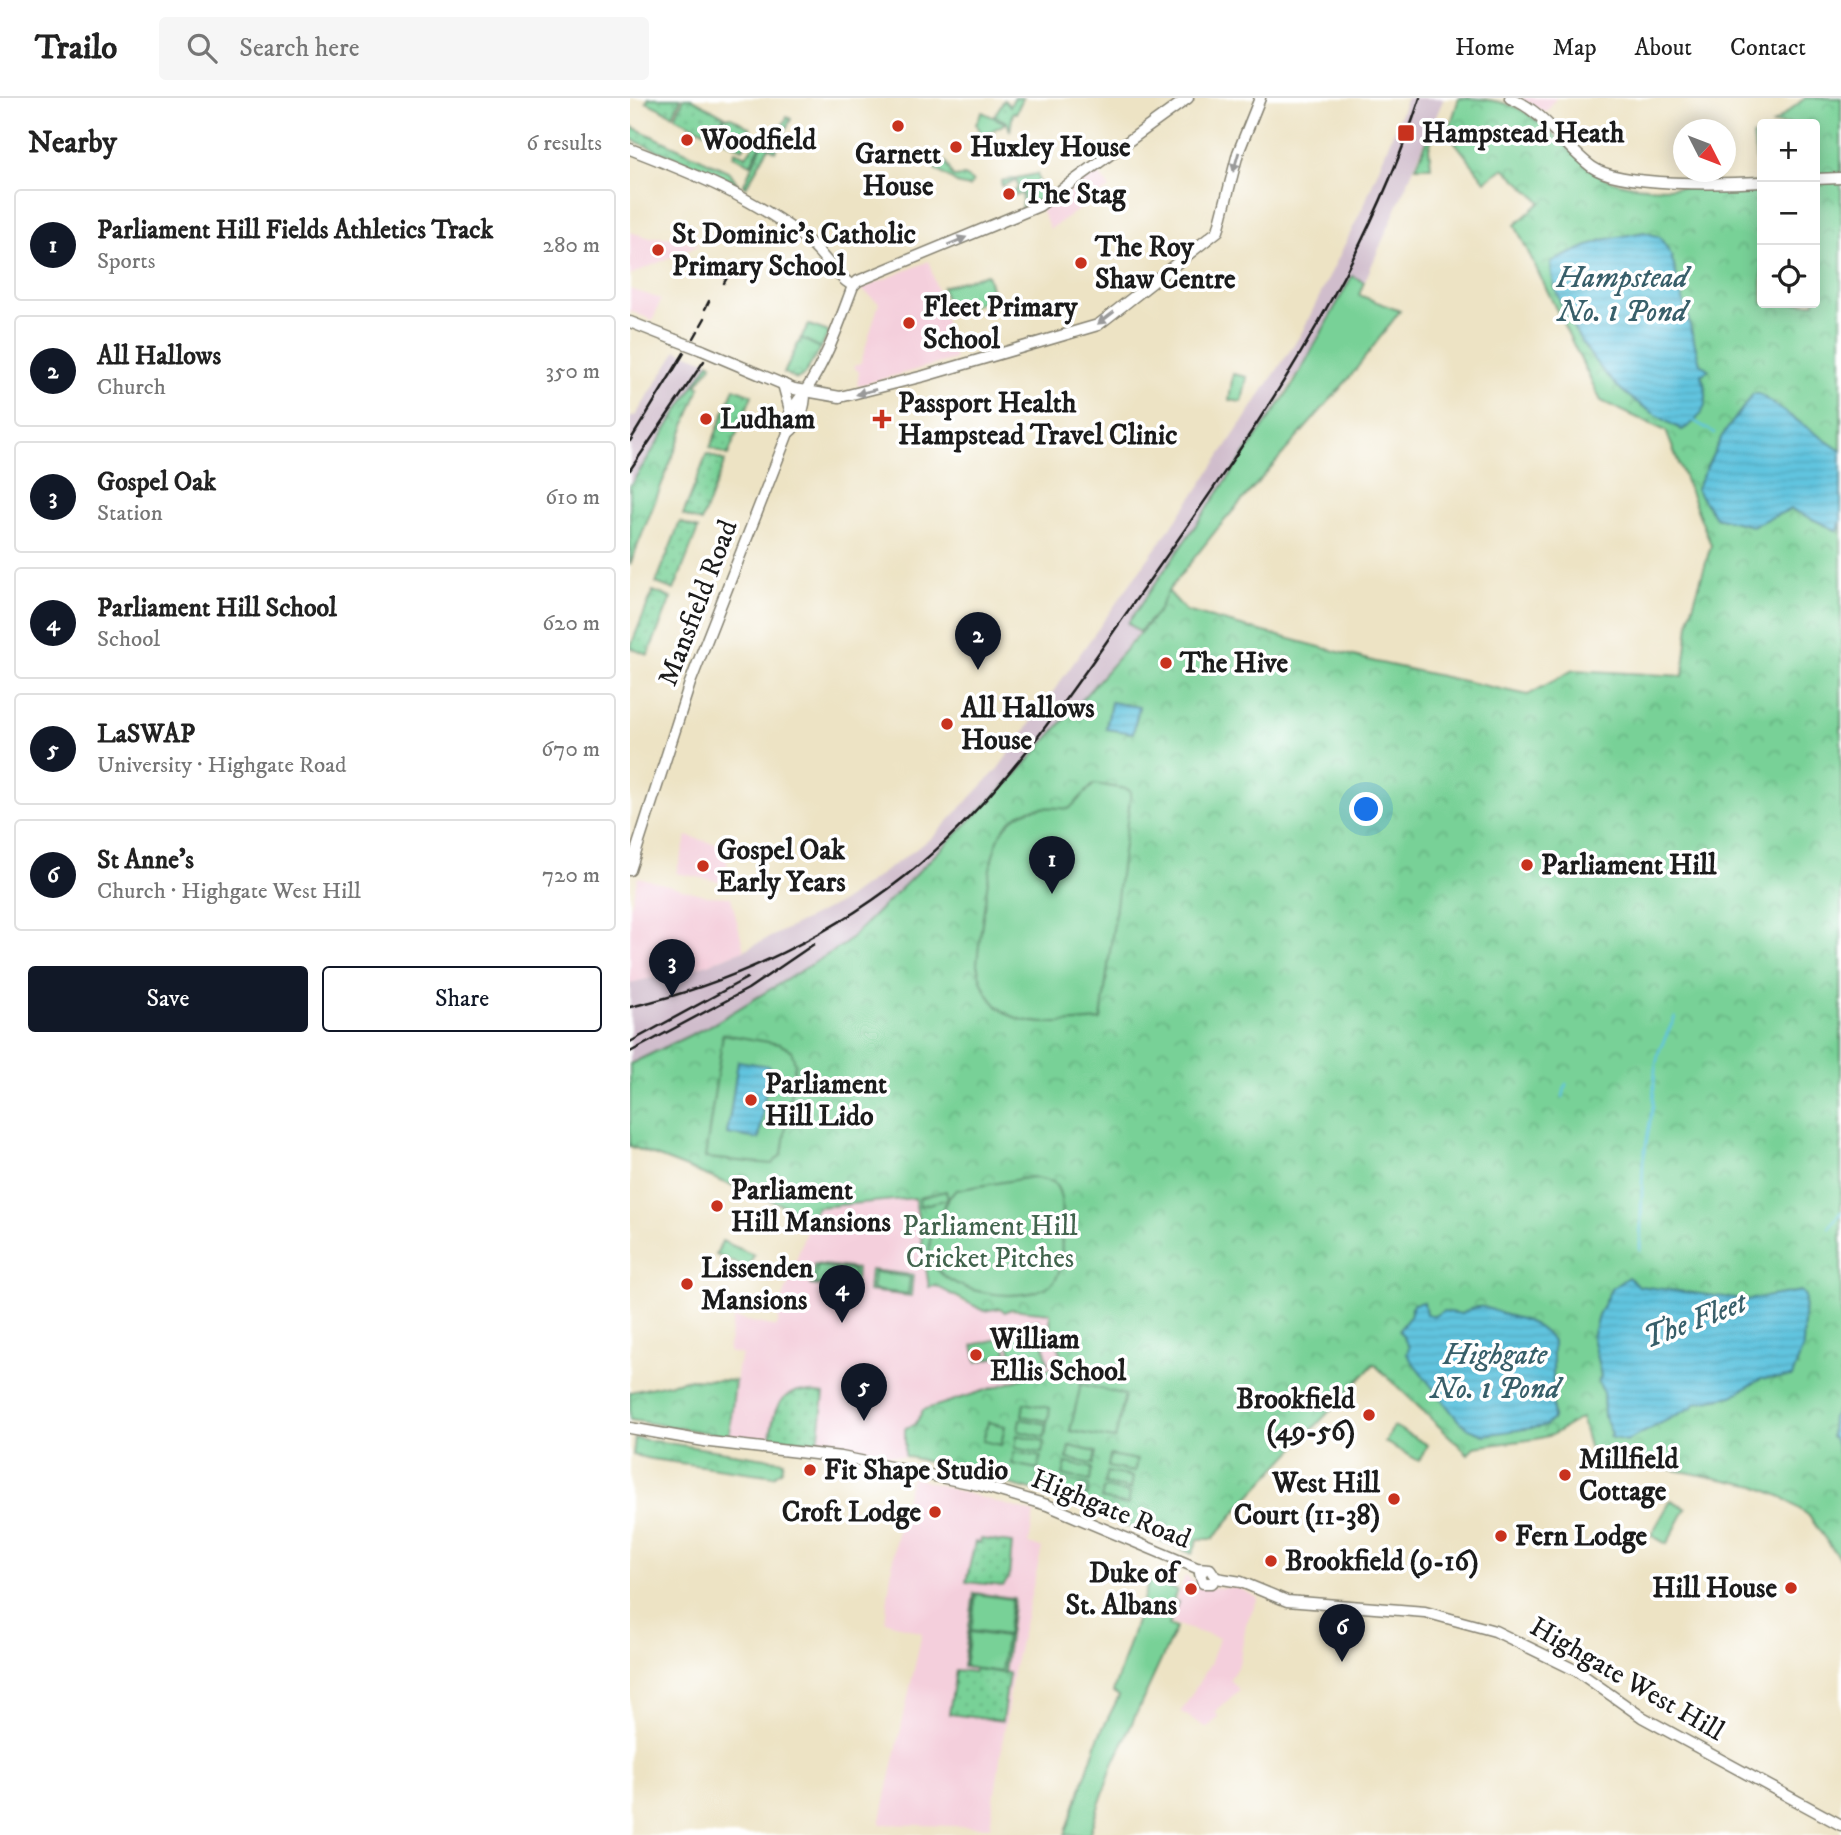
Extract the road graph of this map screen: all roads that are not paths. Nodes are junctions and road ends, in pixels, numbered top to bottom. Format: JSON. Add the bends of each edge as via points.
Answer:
{"nodes":[{"id":1,"x":1188,"y":98,"type":"edge"},
{"id":2,"x":1260,"y":98,"type":"edge"},
{"id":3,"x":1510,"y":98,"type":"edge"},
{"id":4,"x":630,"y":149,"type":"edge"},
{"id":5,"x":1841,"y":178,"type":"edge"},
{"id":6,"x":1820,"y":179,"type":"edge"},
{"id":7,"x":1757,"y":183,"type":"edge"},
{"id":8,"x":853,"y":286,"type":"junction"},
{"id":9,"x":630,"y":322,"type":"edge"},
{"id":10,"x":813,"y":380,"type":"junction"},
{"id":11,"x":783,"y":384,"type":"junction"},
{"id":12,"x":805,"y":393,"type":"junction"},
{"id":13,"x":830,"y":394,"type":"junction"},
{"id":14,"x":790,"y":410,"type":"junction"},
{"id":15,"x":788,"y":433,"type":"junction"},
{"id":16,"x":630,"y":870,"type":"edge"},
{"id":17,"x":630,"y":1428,"type":"edge"},
{"id":18,"x":1216,"y":1578,"type":"joint"},
{"id":19,"x":1841,"y":1825,"type":"edge"}],
"edges":[{"from":8,"to":1,"type":"main road","one_way":true,"via":[[1039,206]]},
{"from":2,"to":13,"type":"main road","one_way":true,"via":[[1238,153],[1218,231],[1098,325],[858,394]]},
{"from":3,"to":7,"type":"main road","via":[[1545,120],[1592,167],[1619,178]]},
{"from":4,"to":8,"type":"main road","via":[[711,181],[765,209],[806,239]]},
{"from":5,"to":6,"type":"main road"},
{"from":8,"to":10,"type":"main road","via":[[839,328]]},
{"from":9,"to":11,"type":"main road","bridge":true},
{"from":10,"to":12,"type":"main road"},
{"from":10,"to":13,"type":"main road"},
{"from":11,"to":12,"type":"main road"},
{"from":11,"to":14,"type":"main road","name":"Mansfield Road"},
{"from":12,"to":13,"type":"main road"},
{"from":12,"to":14,"type":"main road"},
{"from":12,"to":15,"type":"main road","name":"Mansfield Road","via":[[795,428]]},
{"from":14,"to":15,"type":"main road","name":"Mansfield Road"},
{"from":15,"to":16,"type":"main road","name":"Mansfield Road","via":[[690,683]]},
{"from":17,"to":18,"type":"main road","name":"Highgate Road","via":[[841,1457],[979,1485],[1047,1505],[1204,1570],[1200,1574],[1203,1583]]},
{"from":18,"to":19,"type":"main road","name":"Highgate West Hill","via":[[1241,1582],[1287,1601],[1425,1612],[1487,1628],[1577,1671],[1642,1717]]}]}
